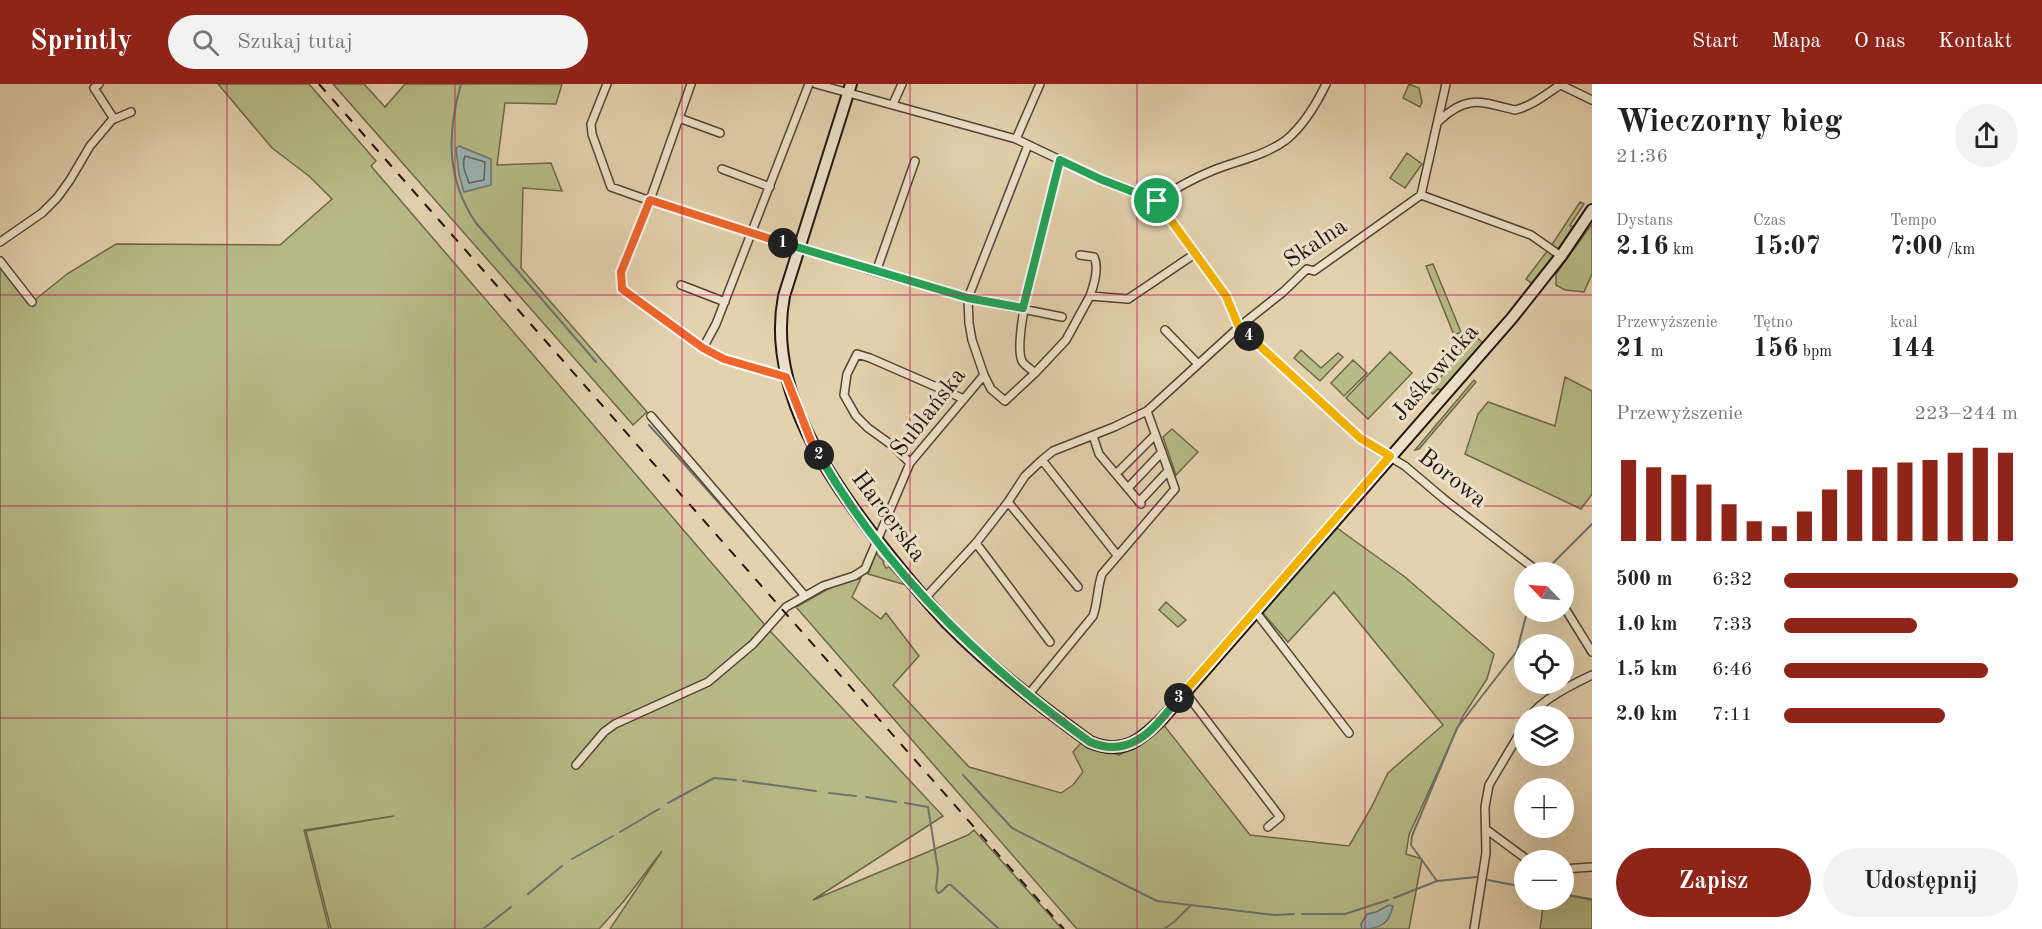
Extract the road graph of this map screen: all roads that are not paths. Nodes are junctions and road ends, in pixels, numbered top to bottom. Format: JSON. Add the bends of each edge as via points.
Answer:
{"nodes":[{"id":1,"x":99,"y":84,"type":"edge"},
{"id":2,"x":607,"y":84,"type":"edge"},
{"id":3,"x":692,"y":84,"type":"edge"},
{"id":4,"x":809,"y":84,"type":"edge"},
{"id":5,"x":816,"y":84,"type":"edge"},
{"id":6,"x":902,"y":84,"type":"edge"},
{"id":7,"x":1040,"y":84,"type":"edge"},
{"id":8,"x":1326,"y":84,"type":"edge"},
{"id":9,"x":1446,"y":84,"type":"edge"},
{"id":10,"x":1559,"y":84,"type":"edge"},
{"id":11,"x":850,"y":88,"type":"edge"},
{"id":12,"x":1592,"y":100,"type":"edge"},
{"id":13,"x":893,"y":104,"type":"junction"},
{"id":14,"x":131,"y":112,"type":"dead end"},
{"id":15,"x":680,"y":118,"type":"junction"},
{"id":16,"x":114,"y":119,"type":"junction"},
{"id":17,"x":1439,"y":122,"type":"junction"},
{"id":18,"x":720,"y":133,"type":"dead end"},
{"id":19,"x":1016,"y":139,"type":"junction"},
{"id":20,"x":1028,"y":145,"type":"junction"},
{"id":21,"x":1060,"y":160,"type":"junction"},
{"id":22,"x":915,"y":161,"type":"dead end"},
{"id":23,"x":722,"y":169,"type":"dead end"},
{"id":24,"x":770,"y":187,"type":"junction"},
{"id":25,"x":1421,"y":195,"type":"junction"},
{"id":26,"x":650,"y":200,"type":"junction"},
{"id":27,"x":1157,"y":201,"type":"junction"},
{"id":28,"x":1592,"y":210,"type":"edge"},
{"id":29,"x":751,"y":232,"type":"junction"},
{"id":30,"x":0,"y":242,"type":"edge"},
{"id":31,"x":798,"y":248,"type":"junction"},
{"id":32,"x":1196,"y":253,"type":"junction"},
{"id":33,"x":1080,"y":255,"type":"dead end"},
{"id":34,"x":1561,"y":256,"type":"junction"},
{"id":35,"x":0,"y":261,"type":"edge"},
{"id":36,"x":876,"y":272,"type":"junction"},
{"id":37,"x":681,"y":285,"type":"dead end"},
{"id":38,"x":1090,"y":296,"type":"junction"},
{"id":39,"x":968,"y":298,"type":"junction"},
{"id":40,"x":32,"y":302,"type":"dead end"},
{"id":41,"x":725,"y":302,"type":"junction"},
{"id":42,"x":1023,"y":308,"type":"junction"},
{"id":43,"x":1062,"y":317,"type":"dead end"},
{"id":44,"x":1239,"y":327,"type":"junction"},
{"id":45,"x":1165,"y":330,"type":"dead end"},
{"id":46,"x":703,"y":348,"type":"junction"},
{"id":47,"x":1198,"y":364,"type":"junction"},
{"id":48,"x":1035,"y":373,"type":"junction"},
{"id":49,"x":984,"y":375,"type":"junction"},
{"id":50,"x":786,"y":377,"type":"junction"},
{"id":51,"x":964,"y":399,"type":"junction"},
{"id":52,"x":1147,"y":411,"type":"junction"},
{"id":53,"x":651,"y":416,"type":"dead end"},
{"id":54,"x":1155,"y":435,"type":"junction"},
{"id":55,"x":1090,"y":437,"type":"junction"},
{"id":56,"x":1162,"y":452,"type":"junction"},
{"id":57,"x":1390,"y":456,"type":"junction"},
{"id":58,"x":1042,"y":460,"type":"junction"},
{"id":59,"x":910,"y":463,"type":"junction"},
{"id":60,"x":1168,"y":471,"type":"junction"},
{"id":61,"x":1116,"y":474,"type":"junction"},
{"id":62,"x":1128,"y":488,"type":"junction"},
{"id":63,"x":1008,"y":502,"type":"junction"},
{"id":64,"x":877,"y":540,"type":"junction"},
{"id":65,"x":976,"y":543,"type":"junction"},
{"id":66,"x":1117,"y":555,"type":"junction"},
{"id":67,"x":1526,"y":562,"type":"edge"},
{"id":68,"x":1078,"y":587,"type":"dead end"},
{"id":69,"x":805,"y":596,"type":"junction"},
{"id":70,"x":925,"y":598,"type":"junction"},
{"id":71,"x":1255,"y":610,"type":"junction"},
{"id":72,"x":1573,"y":622,"type":"edge"},
{"id":73,"x":1050,"y":642,"type":"dead end"},
{"id":74,"x":1592,"y":652,"type":"edge"},
{"id":75,"x":1592,"y":675,"type":"edge"},
{"id":76,"x":1185,"y":692,"type":"junction"},
{"id":77,"x":1029,"y":694,"type":"junction"},
{"id":78,"x":1540,"y":706,"type":"edge"},
{"id":79,"x":1349,"y":733,"type":"dead end"},
{"id":80,"x":1514,"y":743,"type":"edge"},
{"id":81,"x":576,"y":765,"type":"dead end"},
{"id":82,"x":1268,"y":827,"type":"dead end"},
{"id":83,"x":1486,"y":830,"type":"junction"},
{"id":84,"x":1514,"y":850,"type":"edge"},
{"id":85,"x":1592,"y":867,"type":"edge"},
{"id":86,"x":1574,"y":868,"type":"edge"},
{"id":87,"x":1474,"y":929,"type":"edge"}],
"edges":[{"from":1,"to":16,"type":"street","via":[[94,88]]},
{"from":2,"to":26,"type":"street","via":[[591,124],[592,134],[612,187]]},
{"from":3,"to":15,"type":"street"},
{"from":4,"to":24,"type":"street"},
{"from":5,"to":11,"type":"street"},
{"from":6,"to":13,"type":"street"},
{"from":7,"to":19,"type":"street"},
{"from":8,"to":27,"type":"street","via":[[1302,125],[1285,140],[1212,171]]},
{"from":9,"to":17,"type":"street"},
{"from":10,"to":12,"type":"street"},
{"from":10,"to":17,"type":"street","via":[[1522,109],[1468,102],[1454,108]]},
{"from":11,"to":13,"type":"street"},
{"from":11,"to":31,"type":"street","name":"Harcerska"},
{"from":13,"to":19,"type":"street"},
{"from":14,"to":16,"type":"street"},
{"from":15,"to":18,"type":"street"},
{"from":15,"to":26,"type":"street"},
{"from":16,"to":30,"type":"street","via":[[90,146],[57,198]]},
{"from":17,"to":25,"type":"street"},
{"from":19,"to":20,"type":"street"},
{"from":20,"to":21,"type":"street"},
{"from":20,"to":39,"type":"street","name":"Sublańska"},
{"from":21,"to":27,"type":"street"},
{"from":21,"to":42,"type":"street"},
{"from":22,"to":36,"type":"street"},
{"from":23,"to":24,"type":"street"},
{"from":24,"to":29,"type":"street"},
{"from":25,"to":34,"type":"street","via":[[1433,204],[1531,235]]},
{"from":25,"to":44,"type":"street","name":"Skalna","via":[[1314,271],[1307,269]]},
{"from":26,"to":29,"type":"street"},
{"from":26,"to":46,"type":"street","via":[[621,272],[622,289]]},
{"from":27,"to":32,"type":"street","name":"Borowa"},
{"from":28,"to":34,"type":"street","name":"Jaśkowicka"},
{"from":29,"to":31,"type":"street"},
{"from":29,"to":41,"type":"street"},
{"from":31,"to":36,"type":"street"},
{"from":31,"to":50,"type":"street","name":"Harcerska","via":[[780,314]]},
{"from":32,"to":38,"type":"street","via":[[1128,299]]},
{"from":32,"to":44,"type":"street","name":"Borowa","via":[[1226,296]]},
{"from":33,"to":38,"type":"street","via":[[1094,257],[1096,261]]},
{"from":34,"to":57,"type":"street","name":"Jaśkowicka"},
{"from":35,"to":40,"type":"street"},
{"from":36,"to":39,"type":"street"},
{"from":37,"to":41,"type":"street"},
{"from":38,"to":48,"type":"street","via":[[1066,340]]},
{"from":39,"to":42,"type":"street"},
{"from":39,"to":49,"type":"street","name":"Sublańska","via":[[972,340]]},
{"from":41,"to":46,"type":"street"},
{"from":42,"to":43,"type":"street"},
{"from":42,"to":48,"type":"street","via":[[1022,361]]},
{"from":44,"to":47,"type":"street","name":"Skalna"},
{"from":44,"to":57,"type":"street","name":"Borowa","via":[[1360,438]]},
{"from":45,"to":47,"type":"street"},
{"from":46,"to":50,"type":"street","via":[[724,359]]},
{"from":47,"to":52,"type":"street","name":"Skalna"},
{"from":48,"to":49,"type":"street","via":[[1005,401],[991,389]]},
{"from":49,"to":51,"type":"street","name":"Sublańska"},
{"from":50,"to":64,"type":"street","name":"Harcerska","via":[[811,441],[842,495]]},
{"from":51,"to":59,"type":"street","name":"Sublańska"},
{"from":51,"to":59,"type":"street","via":[[857,354],[847,374],[844,395],[856,416]]},
{"from":52,"to":54,"type":"street"},
{"from":52,"to":55,"type":"street","name":"Skalna"},
{"from":53,"to":69,"type":"street"},
{"from":54,"to":56,"type":"street"},
{"from":54,"to":61,"type":"street"},
{"from":55,"to":58,"type":"street","name":"Skalna","via":[[1053,451]]},
{"from":55,"to":61,"type":"street"},
{"from":56,"to":60,"type":"street"},
{"from":56,"to":62,"type":"street"},
{"from":57,"to":67,"type":"street","name":"Borowa"},
{"from":57,"to":71,"type":"street","name":"Jaśkowicka"},
{"from":58,"to":63,"type":"street","name":"Skalna"},
{"from":58,"to":66,"type":"street"},
{"from":59,"to":64,"type":"street","name":"Sublańska"},
{"from":60,"to":62,"type":"street","via":[[1140,502]]},
{"from":60,"to":66,"type":"street","via":[[1175,489]]},
{"from":61,"to":62,"type":"street"},
{"from":63,"to":65,"type":"street","name":"Skalna"},
{"from":63,"to":68,"type":"street"},
{"from":64,"to":69,"type":"street","name":"Sublańska","via":[[860,573]]},
{"from":64,"to":70,"type":"street","name":"Harcerska"},
{"from":65,"to":70,"type":"street","name":"Skalna"},
{"from":65,"to":73,"type":"street"},
{"from":66,"to":77,"type":"street","via":[[1102,574],[1096,607],[1087,625]]},
{"from":69,"to":81,"type":"street","name":"Sublańska","via":[[783,610],[753,644],[708,682],[615,724]]},
{"from":70,"to":77,"type":"street","name":"Harcerska","via":[[992,665]]},
{"from":71,"to":76,"type":"street","name":"Jaśkowicka"},
{"from":71,"to":79,"type":"street"},
{"from":72,"to":74,"type":"street"},
{"from":75,"to":78,"type":"street"},
{"from":76,"to":77,"type":"street","name":"Jaśkowicka","via":[[1144,737],[1110,748],[1090,742]]},
{"from":76,"to":82,"type":"street","via":[[1280,817]]},
{"from":80,"to":83,"type":"street","via":[[1489,785]]},
{"from":83,"to":84,"type":"street"},
{"from":83,"to":87,"type":"street"},
{"from":85,"to":86,"type":"street"}]}
